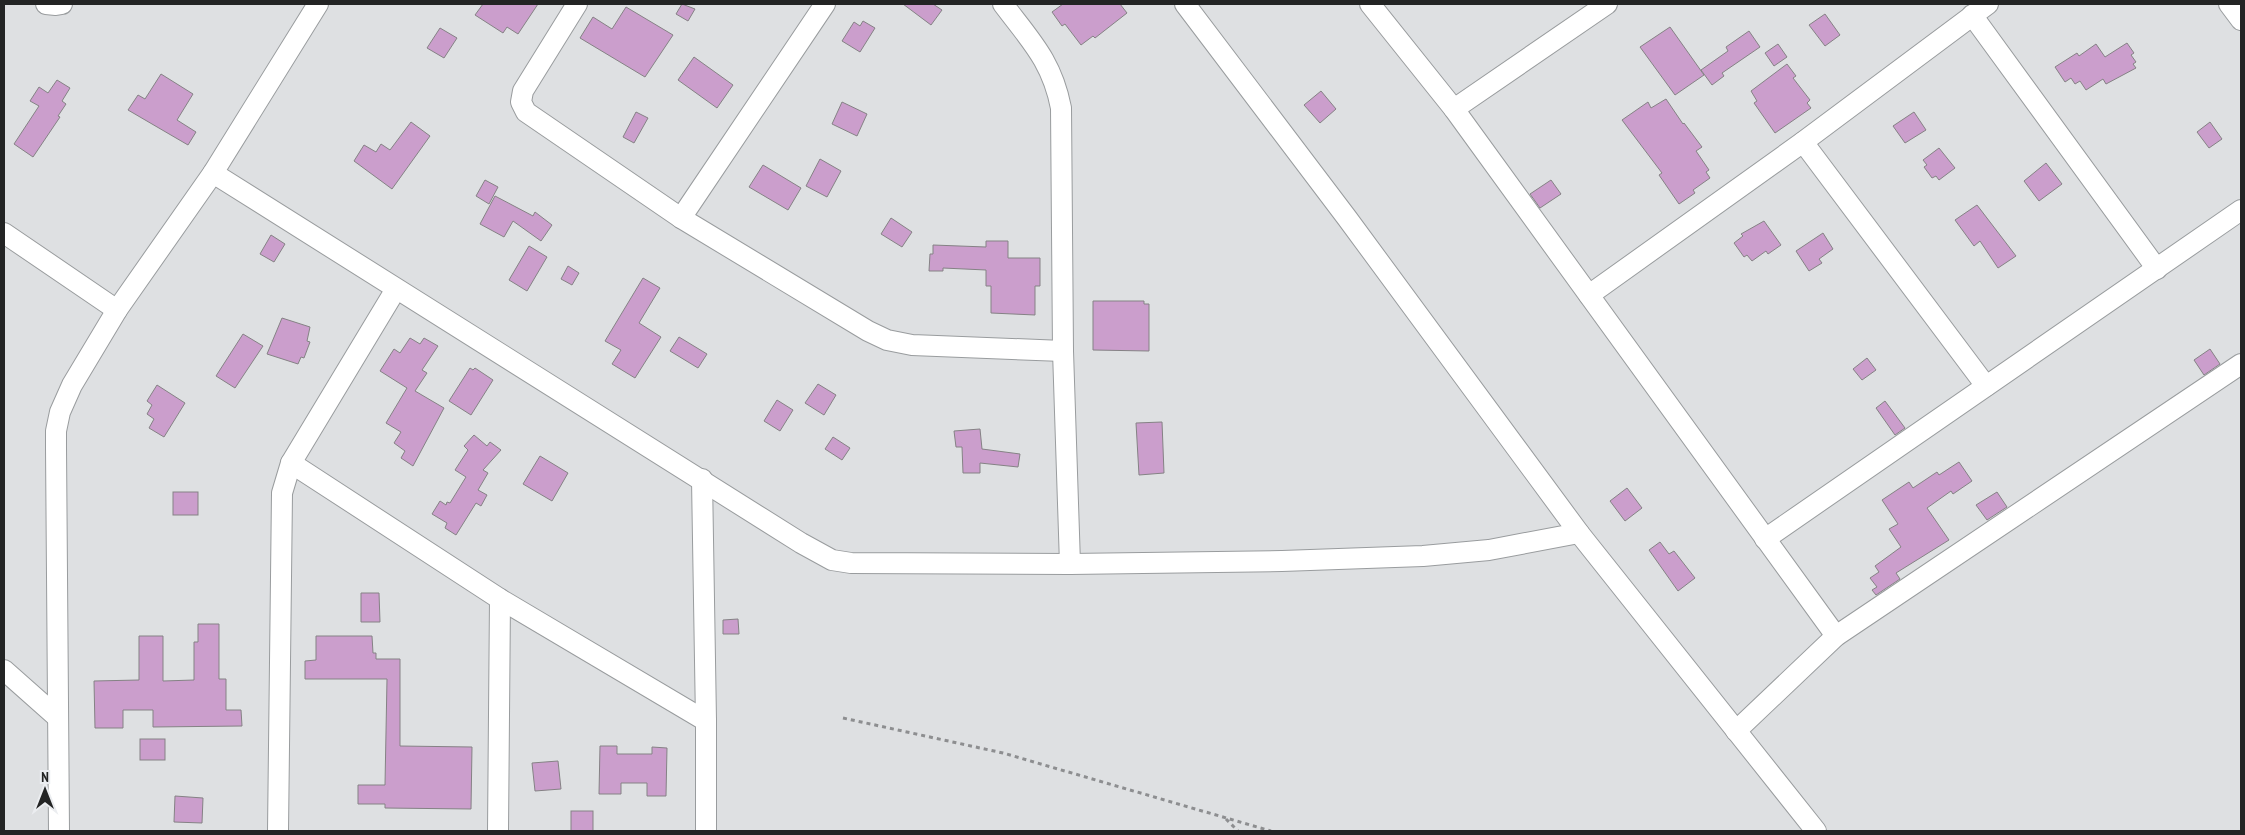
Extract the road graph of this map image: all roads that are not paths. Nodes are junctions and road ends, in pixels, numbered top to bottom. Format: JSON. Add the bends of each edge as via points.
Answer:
{"nodes":[{"id":1,"x":46,"y":4,"type":"edge"},
{"id":2,"x":62,"y":4,"type":"edge"},
{"id":3,"x":318,"y":4,"type":"edge"},
{"id":4,"x":577,"y":4,"type":"edge"},
{"id":5,"x":825,"y":4,"type":"edge"},
{"id":6,"x":1003,"y":4,"type":"edge"},
{"id":7,"x":1185,"y":4,"type":"edge"},
{"id":8,"x":1370,"y":4,"type":"edge"},
{"id":9,"x":1607,"y":4,"type":"edge"},
{"id":10,"x":2229,"y":4,"type":"edge"},
{"id":11,"x":1980,"y":10,"type":"edge"},
{"id":12,"x":2241,"y":20,"type":"edge"},
{"id":13,"x":1454,"y":109,"type":"junction"},
{"id":14,"x":1802,"y":142,"type":"junction"},
{"id":15,"x":213,"y":173,"type":"junction"},
{"id":16,"x":2241,"y":210,"type":"edge"},
{"id":17,"x":681,"y":218,"type":"junction"},
{"id":18,"x":4,"y":233,"type":"edge"},
{"id":19,"x":2157,"y":268,"type":"junction"},
{"id":20,"x":396,"y":289,"type":"junction"},
{"id":21,"x":1589,"y":295,"type":"junction"},
{"id":22,"x":117,"y":310,"type":"junction"},
{"id":23,"x":1062,"y":351,"type":"junction"},
{"id":24,"x":2241,"y":364,"type":"edge"},
{"id":25,"x":1986,"y":386,"type":"junction"},
{"id":26,"x":291,"y":463,"type":"junction"},
{"id":27,"x":702,"y":479,"type":"junction"},
{"id":28,"x":1579,"y":533,"type":"junction"},
{"id":29,"x":1765,"y":539,"type":"junction"},
{"id":30,"x":1070,"y":564,"type":"junction"},
{"id":31,"x":500,"y":598,"type":"junction"},
{"id":32,"x":1836,"y":636,"type":"junction"},
{"id":33,"x":4,"y":670,"type":"edge"},
{"id":34,"x":57,"y":717,"type":"junction"},
{"id":35,"x":706,"y":721,"type":"junction"},
{"id":36,"x":1736,"y":732,"type":"junction"},
{"id":37,"x":59,"y":831,"type":"edge"},
{"id":38,"x":278,"y":831,"type":"edge"},
{"id":39,"x":498,"y":831,"type":"edge"},
{"id":40,"x":706,"y":831,"type":"edge"},
{"id":41,"x":1816,"y":831,"type":"edge"}],
"edges":[{"from":1,"to":2,"type":"street"},
{"from":3,"to":15,"type":"street"},
{"from":4,"to":17,"type":"street","via":[[523,91],[523,107]]},
{"from":5,"to":17,"type":"street"},
{"from":6,"to":23,"type":"street","via":[[1046,60],[1059,99]]},
{"from":7,"to":28,"type":"street"},
{"from":8,"to":13,"type":"street"},
{"from":9,"to":13,"type":"street"},
{"from":10,"to":12,"type":"street"},
{"from":11,"to":14,"type":"street"},
{"from":11,"to":19,"type":"street"},
{"from":13,"to":21,"type":"street"},
{"from":14,"to":21,"type":"street"},
{"from":14,"to":25,"type":"street"},
{"from":15,"to":20,"type":"street"},
{"from":15,"to":22,"type":"street"},
{"from":16,"to":19,"type":"street"},
{"from":17,"to":23,"type":"street","via":[[887,340],[912,345]]},
{"from":18,"to":22,"type":"street"},
{"from":19,"to":25,"type":"street"},
{"from":20,"to":26,"type":"street"},
{"from":20,"to":27,"type":"street"},
{"from":21,"to":29,"type":"street"},
{"from":22,"to":34,"type":"street","via":[[72,385],[56,431]]},
{"from":23,"to":30,"type":"street"},
{"from":24,"to":32,"type":"street"},
{"from":25,"to":29,"type":"street"},
{"from":26,"to":31,"type":"street"},
{"from":26,"to":38,"type":"street","via":[[282,494]]},
{"from":27,"to":30,"type":"street","via":[[832,560],[850,563]]},
{"from":27,"to":35,"type":"street"},
{"from":28,"to":30,"type":"street","via":[[1489,550],[1423,556]]},
{"from":28,"to":36,"type":"street"},
{"from":29,"to":32,"type":"street"},
{"from":31,"to":35,"type":"street"},
{"from":31,"to":39,"type":"street"},
{"from":32,"to":36,"type":"street"},
{"from":33,"to":34,"type":"street"},
{"from":34,"to":37,"type":"street"},
{"from":35,"to":40,"type":"street"},
{"from":36,"to":41,"type":"street"}]}
